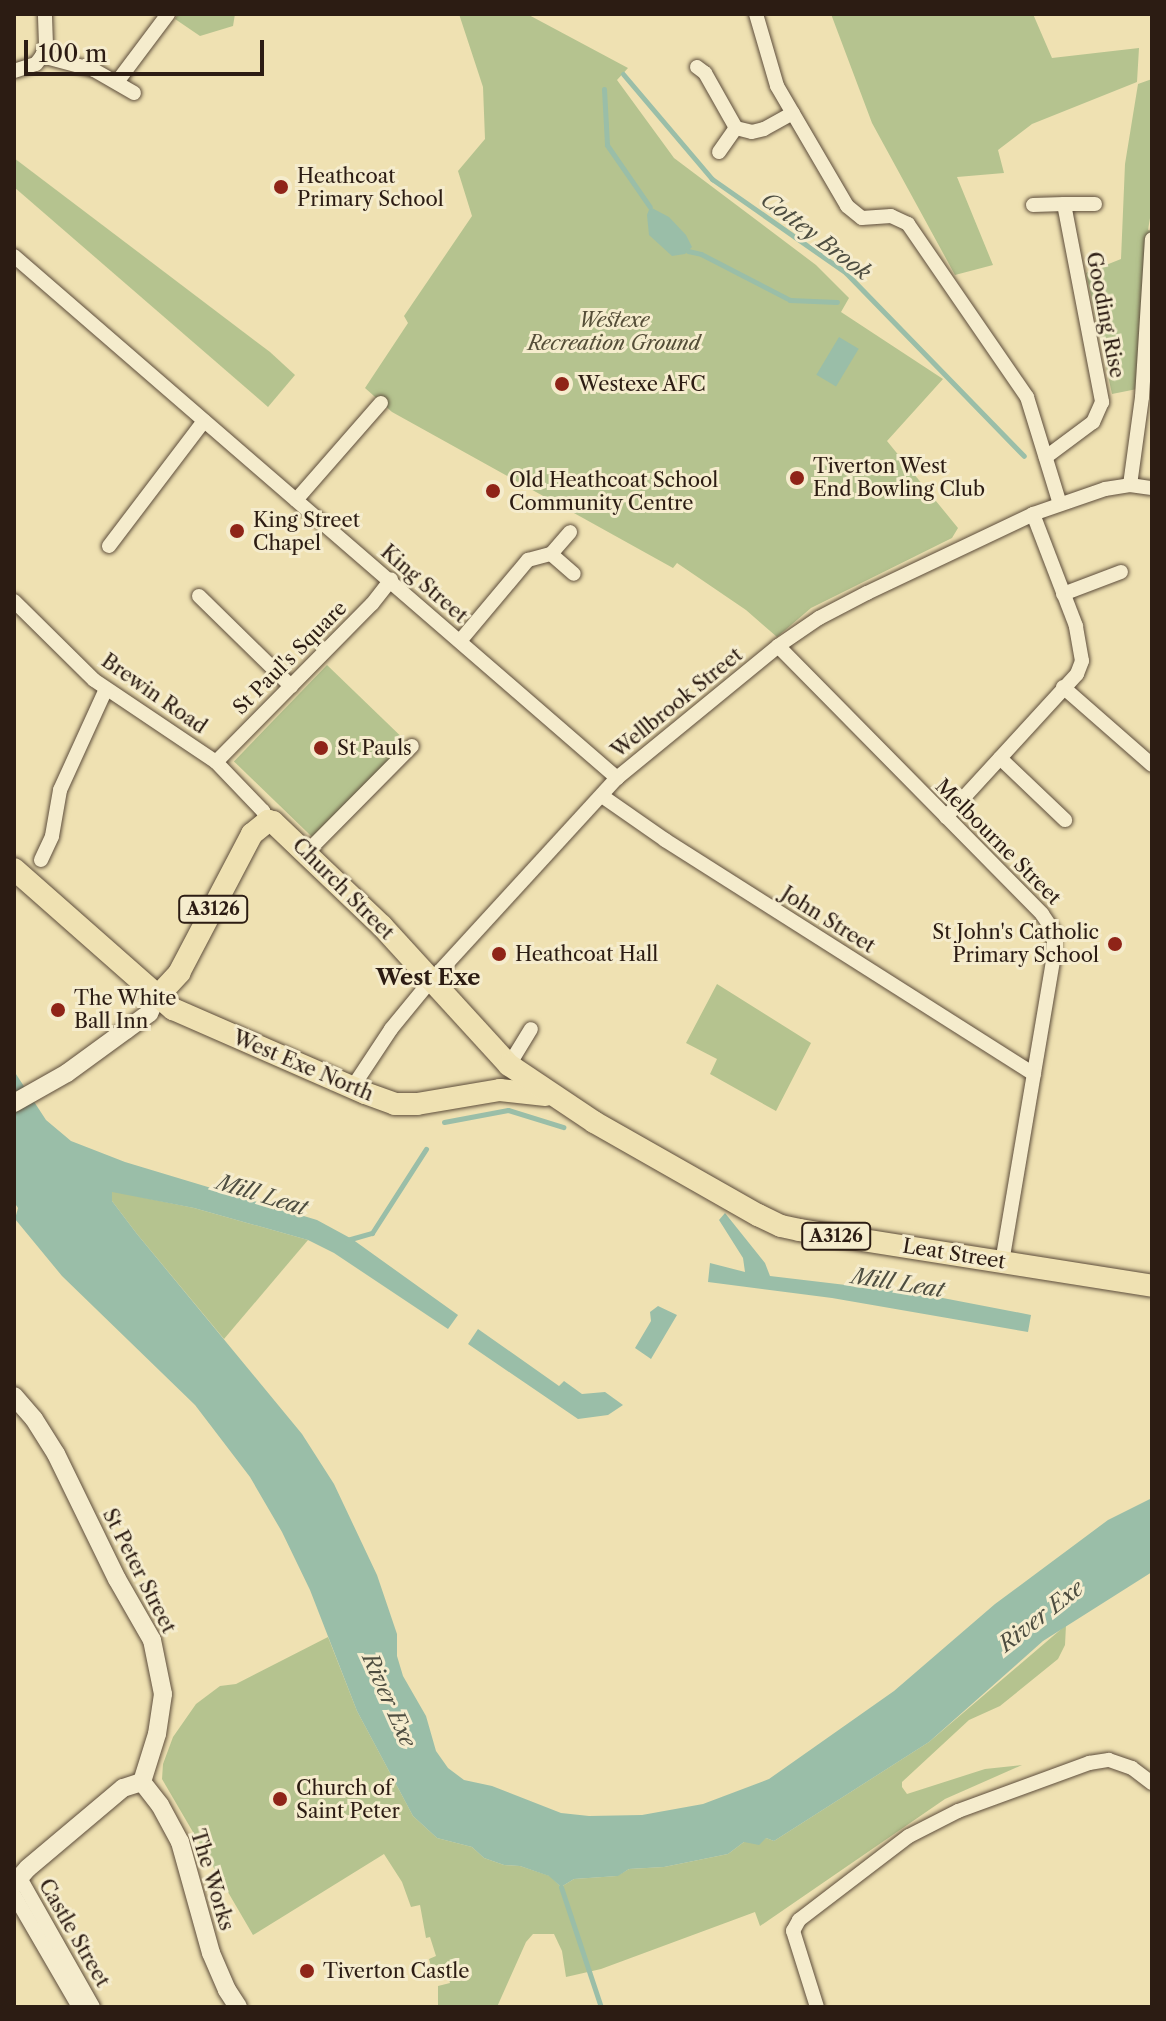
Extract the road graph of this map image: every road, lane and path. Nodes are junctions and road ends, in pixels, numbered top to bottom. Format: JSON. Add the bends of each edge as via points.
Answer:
{"nodes":[{"id":1,"x":45,"y":14,"type":"edge"},
{"id":2,"x":168,"y":14,"type":"edge"},
{"id":3,"x":756,"y":14,"type":"edge"},
{"id":4,"x":42,"y":56,"type":"junction"},
{"id":5,"x":697,"y":67,"type":"dead end"},
{"id":6,"x":14,"y":71,"type":"edge"},
{"id":7,"x":117,"y":82,"type":"junction"},
{"id":8,"x":134,"y":93,"type":"dead end"},
{"id":9,"x":793,"y":113,"type":"junction"},
{"id":10,"x":736,"y":128,"type":"junction"},
{"id":11,"x":719,"y":152,"type":"dead end"},
{"id":12,"x":1064,"y":204,"type":"junction"},
{"id":13,"x":1095,"y":204,"type":"dead end"},
{"id":14,"x":1033,"y":205,"type":"dead end"},
{"id":15,"x":1152,"y":239,"type":"edge"},
{"id":16,"x":14,"y":256,"type":"edge"},
{"id":17,"x":381,"y":403,"type":"dead end"},
{"id":18,"x":204,"y":421,"type":"junction"},
{"id":19,"x":1046,"y":457,"type":"junction"},
{"id":20,"x":1130,"y":485,"type":"junction"},
{"id":21,"x":1152,"y":488,"type":"edge"},
{"id":22,"x":296,"y":500,"type":"junction"},
{"id":23,"x":1060,"y":504,"type":"junction"},
{"id":24,"x":1033,"y":514,"type":"junction"},
{"id":25,"x":570,"y":532,"type":"dead end"},
{"id":26,"x":109,"y":546,"type":"dead end"},
{"id":27,"x":551,"y":554,"type":"junction"},
{"id":28,"x":1121,"y":572,"type":"dead end"},
{"id":29,"x":574,"y":574,"type":"dead end"},
{"id":30,"x":391,"y":580,"type":"junction"},
{"id":31,"x":1063,"y":594,"type":"junction"},
{"id":32,"x":199,"y":596,"type":"dead end"},
{"id":33,"x":14,"y":601,"type":"edge"},
{"id":34,"x":460,"y":641,"type":"junction"},
{"id":35,"x":778,"y":646,"type":"junction"},
{"id":36,"x":291,"y":686,"type":"junction"},
{"id":37,"x":1063,"y":687,"type":"junction"},
{"id":38,"x":106,"y":689,"type":"junction"},
{"id":39,"x":412,"y":746,"type":"dead end"},
{"id":40,"x":1000,"y":758,"type":"junction"},
{"id":41,"x":216,"y":762,"type":"junction"},
{"id":42,"x":1152,"y":765,"type":"edge"},
{"id":43,"x":617,"y":778,"type":"junction"},
{"id":44,"x":602,"y":796,"type":"junction"},
{"id":45,"x":946,"y":817,"type":"junction"},
{"id":46,"x":1065,"y":820,"type":"dead end"},
{"id":47,"x":268,"y":821,"type":"junction"},
{"id":48,"x":307,"y":852,"type":"junction"},
{"id":49,"x":41,"y":860,"type":"dead end"},
{"id":50,"x":14,"y":869,"type":"edge"},
{"id":51,"x":432,"y":980,"type":"junction"},
{"id":52,"x":157,"y":997,"type":"junction"},
{"id":53,"x":531,"y":1029,"type":"dead end"},
{"id":54,"x":486,"y":1041,"type":"junction"},
{"id":55,"x":509,"y":1065,"type":"junction"},
{"id":56,"x":1034,"y":1074,"type":"junction"},
{"id":57,"x":352,"y":1088,"type":"junction"},
{"id":58,"x":500,"y":1090,"type":"junction"},
{"id":59,"x":551,"y":1096,"type":"junction"},
{"id":60,"x":14,"y":1103,"type":"edge"},
{"id":61,"x":1002,"y":1262,"type":"junction"},
{"id":62,"x":1152,"y":1286,"type":"edge"},
{"id":63,"x":14,"y":1396,"type":"edge"},
{"id":64,"x":142,"y":1782,"type":"junction"},
{"id":65,"x":1152,"y":1783,"type":"edge"},
{"id":66,"x":16,"y":1886,"type":"edge"},
{"id":67,"x":79,"y":2007,"type":"edge"},
{"id":68,"x":93,"y":2007,"type":"edge"},
{"id":69,"x":238,"y":2007,"type":"edge"},
{"id":70,"x":817,"y":2007,"type":"edge"}],
"edges":[{"from":1,"to":4,"type":"street"},
{"from":2,"to":7,"type":"street"},
{"from":3,"to":9,"type":"street","via":[[771,74]]},
{"from":4,"to":6,"type":"street","via":[[36,64]]},
{"from":4,"to":7,"type":"street"},
{"from":5,"to":10,"type":"street"},
{"from":7,"to":8,"type":"street"},
{"from":9,"to":10,"type":"street","via":[[764,129]]},
{"from":9,"to":19,"type":"street","via":[[853,213],[862,218],[891,216],[908,224],[1027,397]]},
{"from":10,"to":11,"type":"street"},
{"from":12,"to":13,"type":"street"},
{"from":12,"to":14,"type":"street"},
{"from":12,"to":19,"type":"street","name":"Gooding Rise","via":[[1102,402],[1093,422]]},
{"from":15,"to":20,"type":"street","via":[[1142,397]]},
{"from":16,"to":18,"type":"street","name":"King Street"},
{"from":17,"to":22,"type":"street"},
{"from":18,"to":22,"type":"street","name":"King Street"},
{"from":18,"to":26,"type":"street"},
{"from":19,"to":23,"type":"street"},
{"from":20,"to":21,"type":"street"},
{"from":20,"to":23,"type":"street","name":"Wellbrook Street"},
{"from":22,"to":30,"type":"street","name":"King Street"},
{"from":23,"to":24,"type":"street","name":"Wellbrook Street"},
{"from":24,"to":31,"type":"street"},
{"from":24,"to":35,"type":"street","name":"Wellbrook Street","via":[[855,599]]},
{"from":25,"to":27,"type":"street"},
{"from":27,"to":29,"type":"street"},
{"from":27,"to":34,"type":"street","via":[[528,560]]},
{"from":28,"to":31,"type":"street"},
{"from":30,"to":34,"type":"street","name":"King Street"},
{"from":30,"to":36,"type":"street","name":"St Paul's Square"},
{"from":31,"to":37,"type":"street","via":[[1083,651],[1077,674]]},
{"from":32,"to":36,"type":"street"},
{"from":33,"to":38,"type":"street","name":"Brewin Road"},
{"from":34,"to":43,"type":"street","name":"King Street"},
{"from":35,"to":43,"type":"street","name":"Wellbrook Street"},
{"from":35,"to":45,"type":"street","name":"Melbourne Street"},
{"from":36,"to":41,"type":"street","name":"St Paul's Square"},
{"from":37,"to":40,"type":"street"},
{"from":37,"to":42,"type":"street"},
{"from":38,"to":41,"type":"street","name":"Brewin Road"},
{"from":38,"to":49,"type":"street","via":[[60,790],[52,836]]},
{"from":39,"to":48,"type":"street"},
{"from":40,"to":45,"type":"street"},
{"from":40,"to":46,"type":"street"},
{"from":41,"to":47,"type":"street","name":"Brewin Road"},
{"from":43,"to":44,"type":"street","name":"Wellbrook Street"},
{"from":44,"to":51,"type":"street","name":"Wellbrook Street"},
{"from":44,"to":56,"type":"street","name":"John Street"},
{"from":45,"to":56,"type":"street","name":"Melbourne Street","via":[[1054,932]]},
{"from":47,"to":48,"type":"main road","name":"Church Street","number":"A3126","via":[[282,827]]},
{"from":47,"to":52,"type":"main road","number":"A3126","via":[[252,834],[179,973]]},
{"from":48,"to":51,"type":"main road","name":"Church Street","number":"A3126"},
{"from":50,"to":52,"type":"main road","number":"A3126"},
{"from":51,"to":54,"type":"main road","name":"Church Street","number":"A3126"},
{"from":51,"to":57,"type":"street","name":"Wellbrook Street"},
{"from":52,"to":57,"type":"main road","name":"West Exe North","number":"A3126","via":[[187,1017]]},
{"from":52,"to":60,"type":"street","via":[[149,1013]]},
{"from":53,"to":55,"type":"street"},
{"from":54,"to":55,"type":"main road","name":"Church Street","number":"A3126"},
{"from":54,"to":58,"type":"main road","via":[[500,1072]]},
{"from":55,"to":59,"type":"main road","name":"Church Street","number":"A3126"},
{"from":56,"to":61,"type":"street","name":"Melbourne Street"},
{"from":57,"to":58,"type":"main road","name":"West Exe North","number":"A3126","via":[[395,1104]]},
{"from":58,"to":59,"type":"main road","name":"West Exe North","number":"A3126"},
{"from":59,"to":61,"type":"main road","name":"Leat Street","number":"A3126","via":[[781,1226]]},
{"from":61,"to":62,"type":"main road","name":"Leat Street","number":"A3126"},
{"from":63,"to":64,"type":"street","name":"St Peter Street","via":[[59,1459],[152,1640],[163,1694]]},
{"from":64,"to":66,"type":"street","via":[[123,1788]]},
{"from":64,"to":69,"type":"street","name":"The Works","via":[[180,1842],[211,1953]]},
{"from":65,"to":70,"type":"street","via":[[1109,1760],[1089,1763],[958,1811],[909,1836],[799,1920],[793,1931]]},
{"from":66,"to":67,"type":"street","name":"Castle Street"},
{"from":66,"to":68,"type":"street","name":"Castle Street"}]}
